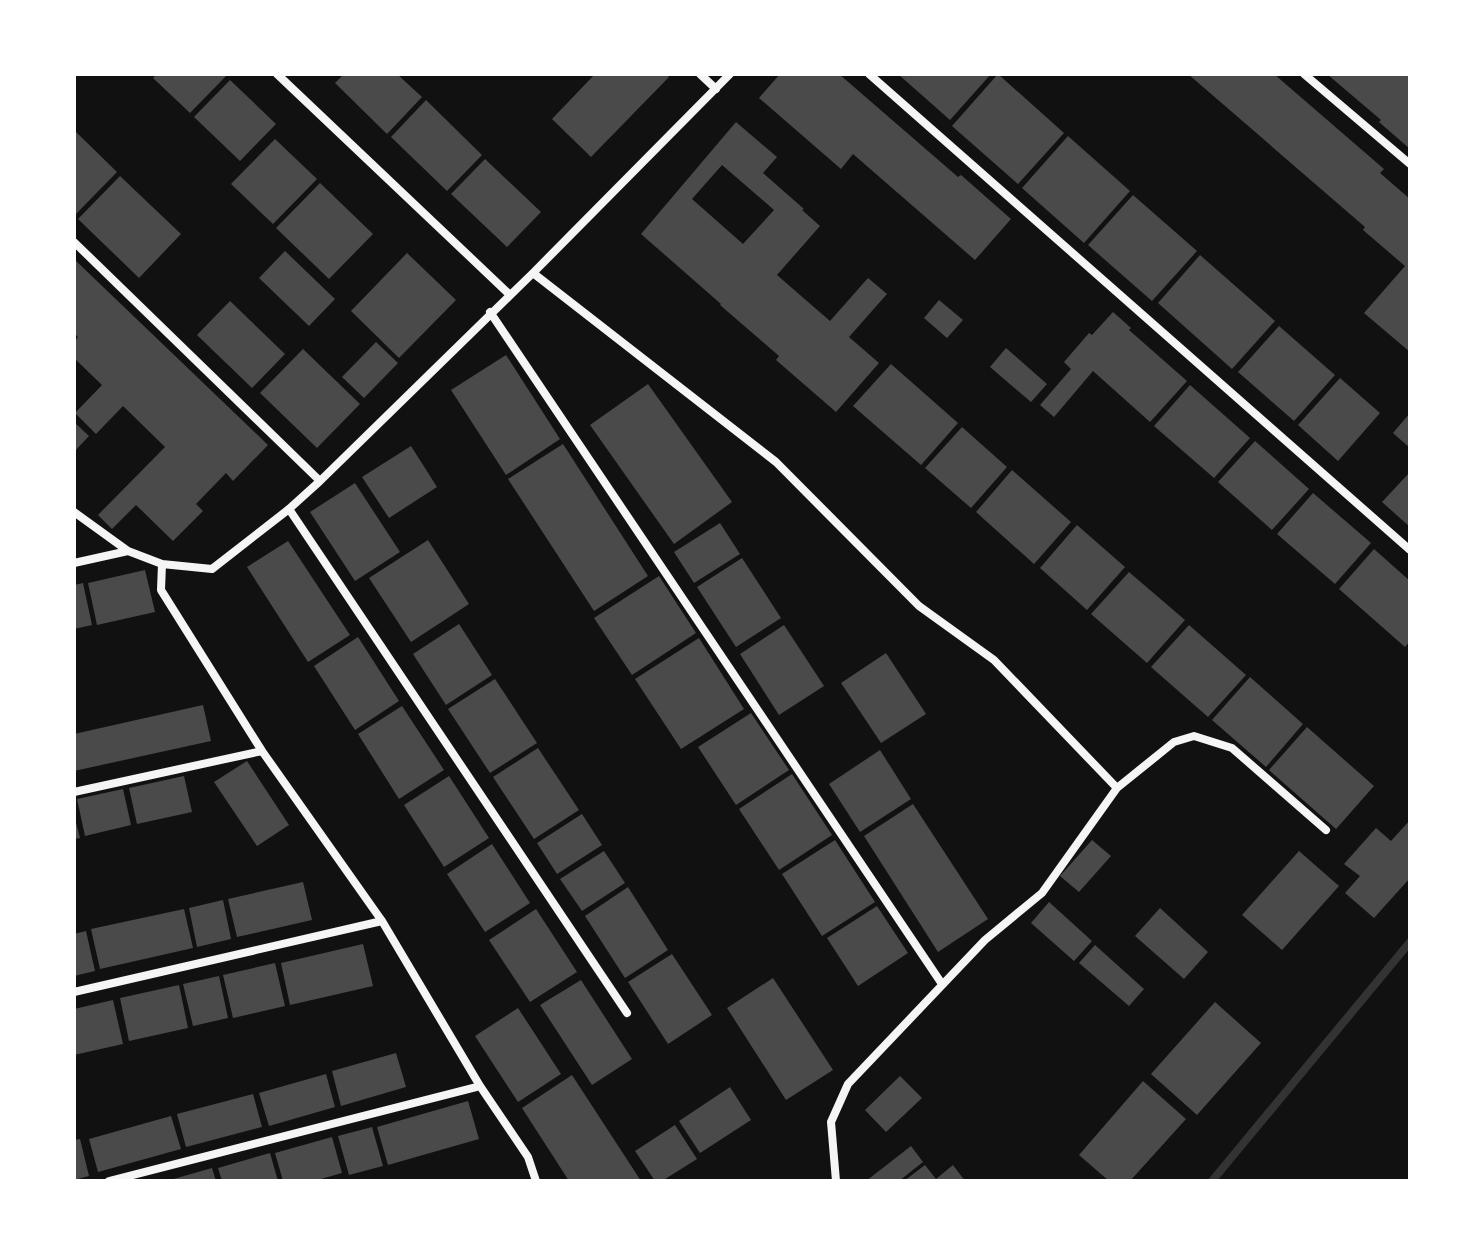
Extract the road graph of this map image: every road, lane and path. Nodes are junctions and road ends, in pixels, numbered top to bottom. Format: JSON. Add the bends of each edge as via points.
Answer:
{"nodes":[{"id":1,"x":277,"y":74,"type":"edge"},
{"id":2,"x":700,"y":74,"type":"edge"},
{"id":3,"x":730,"y":74,"type":"edge"},
{"id":4,"x":869,"y":74,"type":"edge"},
{"id":5,"x":1304,"y":74,"type":"edge"},
{"id":6,"x":716,"y":89,"type":"junction"},
{"id":7,"x":1410,"y":164,"type":"edge"},
{"id":8,"x":74,"y":242,"type":"edge"},
{"id":9,"x":533,"y":273,"type":"junction"},
{"id":10,"x":509,"y":294,"type":"junction"},
{"id":11,"x":490,"y":312,"type":"junction"},
{"id":12,"x":320,"y":481,"type":"junction"},
{"id":13,"x":289,"y":509,"type":"junction"},
{"id":14,"x":74,"y":512,"type":"edge"},
{"id":15,"x":1410,"y":550,"type":"edge"},
{"id":16,"x":128,"y":551,"type":"junction"},
{"id":17,"x":74,"y":563,"type":"edge"},
{"id":18,"x":162,"y":564,"type":"junction"},
{"id":19,"x":262,"y":751,"type":"junction"},
{"id":20,"x":1117,"y":788,"type":"junction"},
{"id":21,"x":74,"y":792,"type":"edge"},
{"id":22,"x":1326,"y":830,"type":"dead end"},
{"id":23,"x":382,"y":921,"type":"junction"},
{"id":24,"x":942,"y":984,"type":"junction"},
{"id":25,"x":74,"y":992,"type":"edge"},
{"id":26,"x":627,"y":1013,"type":"dead end"},
{"id":27,"x":480,"y":1086,"type":"junction"},
{"id":28,"x":109,"y":1181,"type":"edge"},
{"id":29,"x":536,"y":1181,"type":"edge"},
{"id":30,"x":836,"y":1181,"type":"edge"}],
"edges":[{"from":1,"to":10,"type":"street"},
{"from":2,"to":6,"type":"street"},
{"from":3,"to":6,"type":"street"},
{"from":4,"to":15,"type":"street"},
{"from":5,"to":7,"type":"street"},
{"from":6,"to":9,"type":"street"},
{"from":8,"to":12,"type":"street"},
{"from":9,"to":10,"type":"street"},
{"from":9,"to":20,"type":"street","via":[[776,462],[919,606],[994,660]]},
{"from":10,"to":11,"type":"street"},
{"from":11,"to":12,"type":"street"},
{"from":11,"to":24,"type":"street"},
{"from":12,"to":13,"type":"street"},
{"from":13,"to":18,"type":"street","via":[[212,569]]},
{"from":13,"to":26,"type":"street"},
{"from":14,"to":16,"type":"street"},
{"from":16,"to":17,"type":"street"},
{"from":16,"to":18,"type":"street"},
{"from":18,"to":19,"type":"street","via":[[161,590]]},
{"from":19,"to":21,"type":"street"},
{"from":19,"to":23,"type":"street"},
{"from":20,"to":22,"type":"street","via":[[1174,742],[1194,736],[1232,748]]},
{"from":20,"to":24,"type":"street","via":[[1042,893]]},
{"from":23,"to":25,"type":"street"},
{"from":23,"to":27,"type":"street"},
{"from":24,"to":30,"type":"street","via":[[848,1084],[831,1122]]},
{"from":27,"to":28,"type":"street"},
{"from":27,"to":29,"type":"street","via":[[528,1157]]}]}
